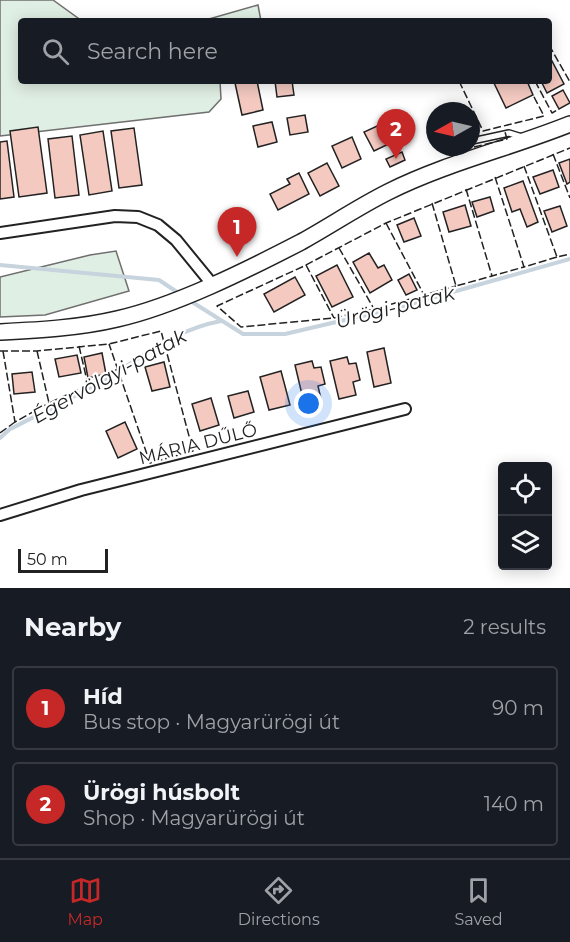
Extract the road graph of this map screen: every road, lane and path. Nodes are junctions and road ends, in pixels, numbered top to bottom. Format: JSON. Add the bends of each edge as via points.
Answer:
{"nodes":[{"id":1,"x":570,"y":124,"type":"edge"},
{"id":2,"x":480,"y":139,"type":"edge"},
{"id":3,"x":529,"y":140,"type":"junction"},
{"id":4,"x":0,"y":233,"type":"edge"},
{"id":5,"x":212,"y":284,"type":"junction"},
{"id":6,"x":0,"y":332,"type":"edge"},
{"id":7,"x":405,"y":409,"type":"dead end"},
{"id":8,"x":0,"y":515,"type":"edge"}],
"edges":[{"from":1,"to":3,"type":"main road"},
{"from":2,"to":3,"type":"lane","via":[[509,133]]},
{"from":3,"to":5,"type":"main road","via":[[425,175],[301,242]]},
{"from":4,"to":5,"type":"street","via":[[115,216],[138,217],[158,225],[176,240]]},
{"from":5,"to":6,"type":"main road","via":[[118,319]]},
{"from":7,"to":8,"type":"street","name":"MÁRIA DŰLŐ","via":[[81,490]]}]}
